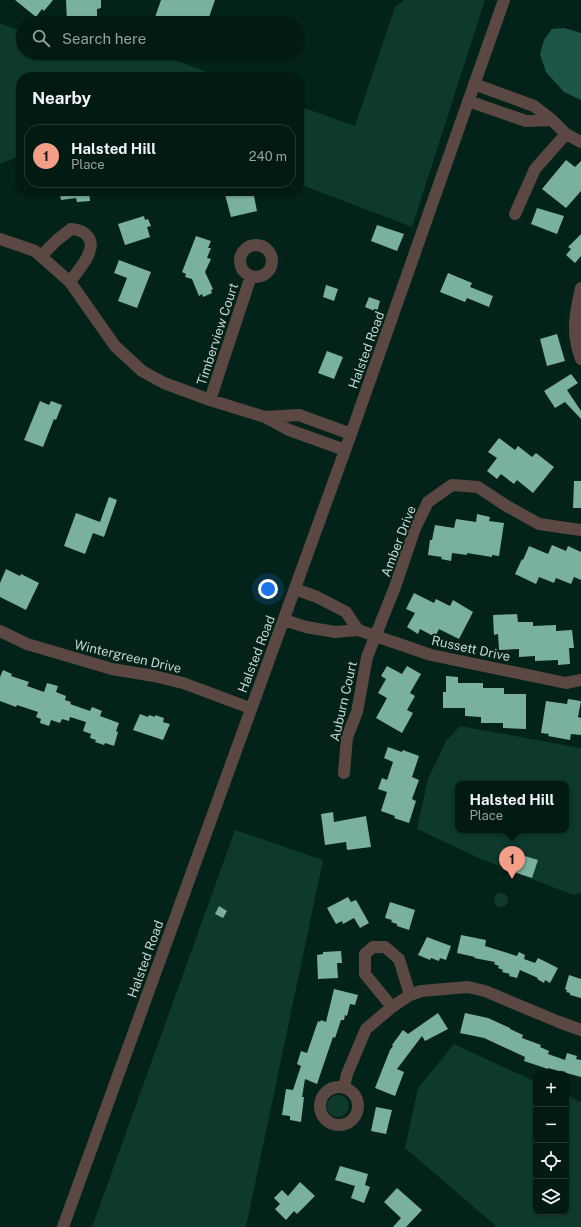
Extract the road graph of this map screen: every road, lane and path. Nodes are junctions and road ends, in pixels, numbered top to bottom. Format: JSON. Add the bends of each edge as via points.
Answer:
{"nodes":[{"id":1,"x":504,"y":0,"type":"edge"},
{"id":2,"x":474,"y":84,"type":"junction"},
{"id":3,"x":468,"y":101,"type":"junction"},
{"id":4,"x":552,"y":120,"type":"junction"},
{"id":5,"x":566,"y":134,"type":"junction"},
{"id":6,"x":581,"y":142,"type":"edge"},
{"id":7,"x":515,"y":214,"type":"dead end"},
{"id":8,"x":0,"y":239,"type":"edge"},
{"id":9,"x":41,"y":256,"type":"junction"},
{"id":10,"x":251,"y":276,"type":"dead end"},
{"id":11,"x":70,"y":282,"type":"junction"},
{"id":12,"x":581,"y":288,"type":"edge"},
{"id":13,"x":581,"y":359,"type":"edge"},
{"id":14,"x":210,"y":400,"type":"junction"},
{"id":15,"x":265,"y":417,"type":"junction"},
{"id":16,"x":351,"y":434,"type":"junction"},
{"id":17,"x":345,"y":450,"type":"junction"},
{"id":18,"x":581,"y":530,"type":"edge"},
{"id":19,"x":295,"y":589,"type":"junction"},
{"id":20,"x":284,"y":620,"type":"junction"},
{"id":21,"x":358,"y":630,"type":"junction"},
{"id":22,"x":0,"y":631,"type":"edge"},
{"id":23,"x":376,"y":636,"type":"junction"},
{"id":24,"x":581,"y":680,"type":"edge"},
{"id":25,"x":250,"y":708,"type":"junction"},
{"id":26,"x":344,"y":774,"type":"dead end"},
{"id":27,"x":410,"y":995,"type":"junction"},
{"id":28,"x":392,"y":1007,"type":"junction"},
{"id":29,"x":581,"y":1030,"type":"edge"},
{"id":30,"x":344,"y":1087,"type":"dead end"},
{"id":31,"x":63,"y":1227,"type":"edge"}],
"edges":[{"from":1,"to":2,"type":"street","name":"Halsted Road"},
{"from":2,"to":3,"type":"street","name":"Halsted Road"},
{"from":2,"to":4,"type":"street","via":[[534,106]]},
{"from":3,"to":4,"type":"street","via":[[526,121]]},
{"from":3,"to":16,"type":"street","name":"Halsted Road"},
{"from":4,"to":5,"type":"street"},
{"from":5,"to":6,"type":"street"},
{"from":5,"to":7,"type":"street","via":[[535,169]]},
{"from":8,"to":9,"type":"street","via":[[35,251]]},
{"from":9,"to":11,"type":"street"},
{"from":9,"to":11,"type":"street","via":[[71,229],[81,230],[87,235],[91,241],[89,255]]},
{"from":10,"to":14,"type":"street","name":"Timberview Court"},
{"from":11,"to":14,"type":"street","via":[[115,346],[142,371],[164,383]]},
{"from":12,"to":13,"type":"street","via":[[574,314],[576,346]]},
{"from":14,"to":15,"type":"street"},
{"from":15,"to":16,"type":"street","via":[[299,415]]},
{"from":15,"to":17,"type":"street","via":[[289,430]]},
{"from":16,"to":17,"type":"street","name":"Halsted Road"},
{"from":17,"to":19,"type":"street","name":"Halsted Road"},
{"from":18,"to":23,"type":"street","name":"Amber Drive","via":[[539,524],[478,486],[452,485],[428,502],[421,515]]},
{"from":19,"to":20,"type":"street","name":"Halsted Road"},
{"from":19,"to":21,"type":"street","via":[[346,612]]},
{"from":20,"to":21,"type":"street","name":"Russett Drive","via":[[306,628],[335,632]]},
{"from":20,"to":25,"type":"street","name":"Halsted Road"},
{"from":21,"to":23,"type":"street","name":"Russett Drive"},
{"from":22,"to":25,"type":"street","name":"Wintergreen Drive","via":[[34,646],[112,669],[184,684]]},
{"from":23,"to":24,"type":"street","name":"Russett Drive","via":[[431,655],[566,683]]},
{"from":23,"to":26,"type":"street","name":"Auburn Court","via":[[368,657],[357,712],[347,737]]},
{"from":25,"to":31,"type":"street","name":"Halsted Road"},
{"from":27,"to":28,"type":"street"},
{"from":27,"to":28,"type":"street","via":[[399,959],[385,947],[373,947],[365,954],[365,974]]},
{"from":27,"to":29,"type":"street","via":[[468,987],[485,991]]},
{"from":28,"to":30,"type":"street","via":[[366,1029]]}]}
